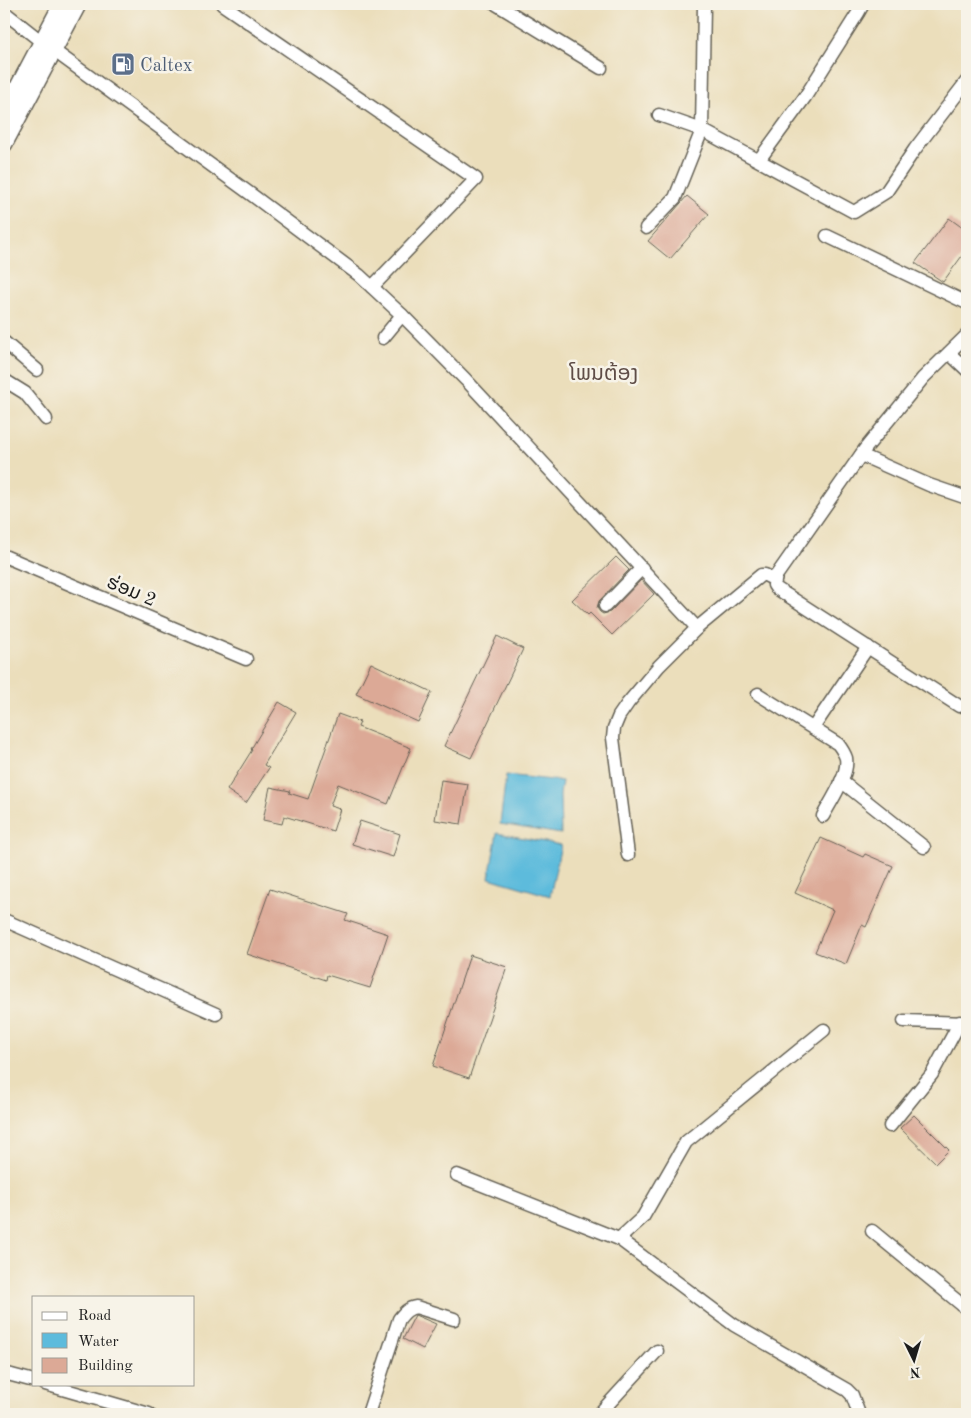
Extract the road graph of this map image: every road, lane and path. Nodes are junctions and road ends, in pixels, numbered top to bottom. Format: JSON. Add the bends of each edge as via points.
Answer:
{"nodes":[{"id":1,"x":62,"y":4,"type":"edge"},
{"id":2,"x":78,"y":4,"type":"edge"},
{"id":3,"x":222,"y":4,"type":"edge"},
{"id":4,"x":496,"y":4,"type":"edge"},
{"id":5,"x":704,"y":4,"type":"edge"},
{"id":6,"x":863,"y":4,"type":"edge"},
{"id":7,"x":4,"y":12,"type":"edge"},
{"id":8,"x":48,"y":46,"type":"junction"},
{"id":9,"x":601,"y":68,"type":"dead end"},
{"id":10,"x":967,"y":81,"type":"edge"},
{"id":11,"x":4,"y":114,"type":"edge"},
{"id":12,"x":659,"y":115,"type":"dead end"},
{"id":13,"x":702,"y":130,"type":"junction"},
{"id":14,"x":4,"y":144,"type":"edge"},
{"id":15,"x":759,"y":160,"type":"junction"},
{"id":16,"x":646,"y":228,"type":"dead end"},
{"id":17,"x":827,"y":236,"type":"dead end"},
{"id":18,"x":372,"y":287,"type":"junction"},
{"id":19,"x":967,"y":303,"type":"edge"},
{"id":20,"x":402,"y":315,"type":"junction"},
{"id":21,"x":967,"y":335,"type":"edge"},
{"id":22,"x":383,"y":338,"type":"dead end"},
{"id":23,"x":4,"y":342,"type":"edge"},
{"id":24,"x":949,"y":353,"type":"junction"},
{"id":25,"x":37,"y":370,"type":"dead end"},
{"id":26,"x":967,"y":370,"type":"edge"},
{"id":27,"x":4,"y":380,"type":"edge"},
{"id":28,"x":46,"y":419,"type":"dead end"},
{"id":29,"x":861,"y":455,"type":"junction"},
{"id":30,"x":967,"y":498,"type":"edge"},
{"id":31,"x":4,"y":556,"type":"edge"},
{"id":32,"x":642,"y":568,"type":"junction"},
{"id":33,"x":774,"y":580,"type":"junction"},
{"id":34,"x":605,"y":606,"type":"dead end"},
{"id":35,"x":697,"y":628,"type":"junction"},
{"id":36,"x":868,"y":647,"type":"junction"},
{"id":37,"x":246,"y":659,"type":"dead end"},
{"id":38,"x":758,"y":694,"type":"dead end"},
{"id":39,"x":959,"y":706,"type":"dead end"},
{"id":40,"x":812,"y":728,"type":"junction"},
{"id":41,"x":841,"y":781,"type":"junction"},
{"id":42,"x":823,"y":816,"type":"dead end"},
{"id":43,"x":924,"y":847,"type":"dead end"},
{"id":44,"x":628,"y":855,"type":"dead end"},
{"id":45,"x":4,"y":920,"type":"edge"},
{"id":46,"x":216,"y":1014,"type":"dead end"},
{"id":47,"x":904,"y":1022,"type":"dead end"},
{"id":48,"x":964,"y":1022,"type":"edge"},
{"id":49,"x":824,"y":1030,"type":"dead end"},
{"id":50,"x":890,"y":1126,"type":"dead end"},
{"id":51,"x":457,"y":1175,"type":"dead end"},
{"id":52,"x":872,"y":1231,"type":"dead end"},
{"id":53,"x":619,"y":1239,"type":"junction"},
{"id":54,"x":967,"y":1309,"type":"edge"},
{"id":55,"x":454,"y":1319,"type":"dead end"},
{"id":56,"x":657,"y":1351,"type":"dead end"},
{"id":57,"x":4,"y":1373,"type":"edge"},
{"id":58,"x":32,"y":1380,"type":"edge"},
{"id":59,"x":52,"y":1386,"type":"edge"},
{"id":60,"x":149,"y":1414,"type":"edge"},
{"id":61,"x":368,"y":1414,"type":"edge"},
{"id":62,"x":599,"y":1414,"type":"edge"},
{"id":63,"x":859,"y":1414,"type":"edge"}],
"edges":[{"from":1,"to":8,"type":"main road"},
{"from":2,"to":8,"type":"main road"},
{"from":3,"to":18,"type":"street","via":[[476,179]]},
{"from":4,"to":9,"type":"street"},
{"from":5,"to":13,"type":"street"},
{"from":6,"to":15,"type":"street","via":[[805,97]]},
{"from":7,"to":8,"type":"street"},
{"from":8,"to":11,"type":"main road"},
{"from":8,"to":14,"type":"main road"},
{"from":8,"to":18,"type":"street"},
{"from":10,"to":15,"type":"street","via":[[886,192],[854,212]]},
{"from":12,"to":13,"type":"street"},
{"from":13,"to":15,"type":"street"},
{"from":13,"to":16,"type":"street","via":[[675,198]]},
{"from":17,"to":19,"type":"street"},
{"from":18,"to":20,"type":"street"},
{"from":20,"to":22,"type":"street"},
{"from":20,"to":32,"type":"street"},
{"from":21,"to":24,"type":"street"},
{"from":23,"to":25,"type":"street"},
{"from":24,"to":26,"type":"street"},
{"from":24,"to":29,"type":"street","via":[[922,378]]},
{"from":27,"to":28,"type":"street","via":[[25,393]]},
{"from":29,"to":30,"type":"street"},
{"from":29,"to":33,"type":"street"},
{"from":31,"to":37,"type":"street","name":"ຮ່ອມ 2"},
{"from":32,"to":34,"type":"street"},
{"from":32,"to":35,"type":"street"},
{"from":33,"to":35,"type":"street","via":[[761,575]]},
{"from":33,"to":36,"type":"street","via":[[776,588]]},
{"from":35,"to":44,"type":"street","via":[[628,703],[614,728]]},
{"from":36,"to":39,"type":"street"},
{"from":36,"to":40,"type":"street"},
{"from":38,"to":40,"type":"street"},
{"from":40,"to":41,"type":"street","via":[[843,750],[846,764]]},
{"from":41,"to":42,"type":"street"},
{"from":41,"to":43,"type":"street"},
{"from":45,"to":46,"type":"street"},
{"from":47,"to":48,"type":"street"},
{"from":48,"to":50,"type":"street","via":[[932,1074]]},
{"from":49,"to":53,"type":"street","via":[[686,1142],[643,1217]]},
{"from":51,"to":53,"type":"street"},
{"from":52,"to":54,"type":"street"},
{"from":53,"to":63,"type":"street","via":[[734,1325],[847,1390]]},
{"from":55,"to":61,"type":"street","via":[[416,1307],[403,1313]]},
{"from":56,"to":62,"type":"street"},
{"from":57,"to":58,"type":"street"},
{"from":59,"to":60,"type":"street"}]}
